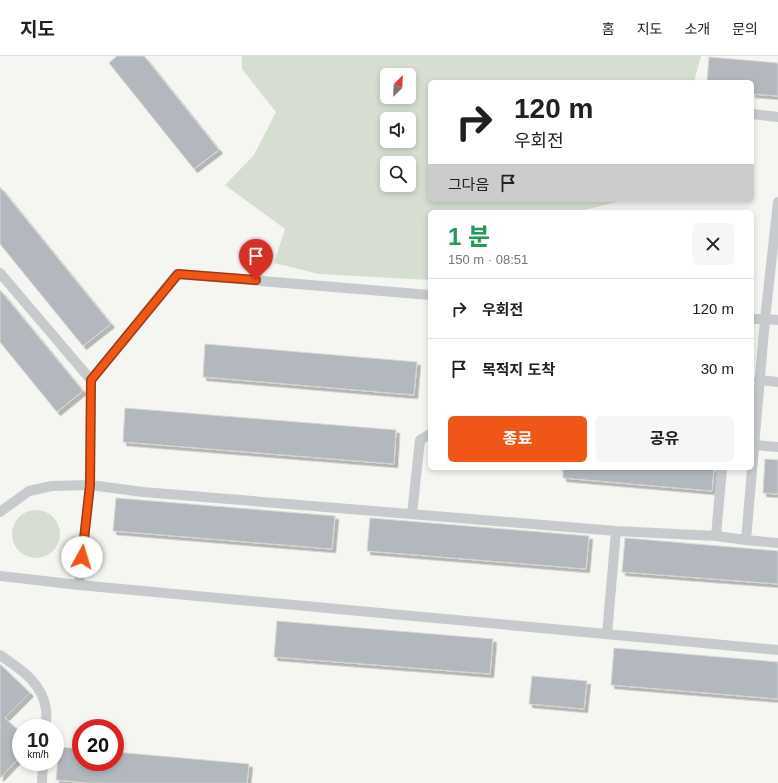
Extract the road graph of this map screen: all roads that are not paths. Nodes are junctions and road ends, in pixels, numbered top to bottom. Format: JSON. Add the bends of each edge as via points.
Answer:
{"nodes":[{"id":1,"x":754,"y":114,"type":"edge"},
{"id":2,"x":778,"y":116,"type":"edge"},
{"id":3,"x":778,"y":202,"type":"edge"},
{"id":4,"x":0,"y":273,"type":"edge"},
{"id":5,"x":428,"y":295,"type":"edge"},
{"id":6,"x":765,"y":319,"type":"junction"},
{"id":7,"x":754,"y":320,"type":"edge"},
{"id":8,"x":778,"y":320,"type":"edge"},
{"id":9,"x":91,"y":380,"type":"junction"},
{"id":10,"x":759,"y":380,"type":"junction"},
{"id":11,"x":778,"y":382,"type":"edge"},
{"id":12,"x":428,"y":435,"type":"edge"},
{"id":13,"x":754,"y":445,"type":"joint"},
{"id":14,"x":778,"y":447,"type":"edge"},
{"id":15,"x":722,"y":470,"type":"edge"},
{"id":16,"x":752,"y":470,"type":"edge"},
{"id":17,"x":90,"y":485,"type":"junction"},
{"id":18,"x":0,"y":512,"type":"edge"},
{"id":19,"x":412,"y":514,"type":"junction"},
{"id":20,"x":616,"y":531,"type":"junction"},
{"id":21,"x":716,"y":536,"type":"junction"},
{"id":22,"x":746,"y":540,"type":"junction"},
{"id":23,"x":778,"y":543,"type":"edge"},
{"id":24,"x":0,"y":576,"type":"edge"},
{"id":25,"x":79,"y":585,"type":"junction"},
{"id":26,"x":607,"y":634,"type":"junction"},
{"id":27,"x":778,"y":650,"type":"edge"},
{"id":28,"x":0,"y":655,"type":"edge"},
{"id":29,"x":46,"y":719,"type":"edge"},
{"id":30,"x":43,"y":771,"type":"edge"},
{"id":31,"x":42,"y":783,"type":"edge"}],
"edges":[{"from":1,"to":2,"type":"lane"},
{"from":3,"to":6,"type":"lane"},
{"from":4,"to":9,"type":"lane"},
{"from":5,"to":9,"type":"lane","via":[[178,274]]},
{"from":6,"to":7,"type":"lane"},
{"from":6,"to":8,"type":"lane"},
{"from":6,"to":10,"type":"lane"},
{"from":9,"to":17,"type":"lane"},
{"from":10,"to":11,"type":"lane"},
{"from":10,"to":13,"type":"lane"},
{"from":12,"to":19,"type":"lane","via":[[420,440]]},
{"from":13,"to":14,"type":"lane"},
{"from":15,"to":21,"type":"lane"},
{"from":16,"to":22,"type":"lane"},
{"from":17,"to":18,"type":"lane","via":[[52,486],[29,491]]},
{"from":17,"to":19,"type":"lane","via":[[143,492]]},
{"from":17,"to":25,"type":"lane"},
{"from":19,"to":20,"type":"lane"},
{"from":20,"to":21,"type":"lane"},
{"from":20,"to":26,"type":"lane"},
{"from":21,"to":22,"type":"lane"},
{"from":22,"to":23,"type":"lane"},
{"from":24,"to":25,"type":"lane"},
{"from":25,"to":26,"type":"lane"},
{"from":26,"to":27,"type":"lane"},
{"from":28,"to":29,"type":"lane","via":[[27,674],[42,692]]},
{"from":30,"to":31,"type":"lane"}]}
